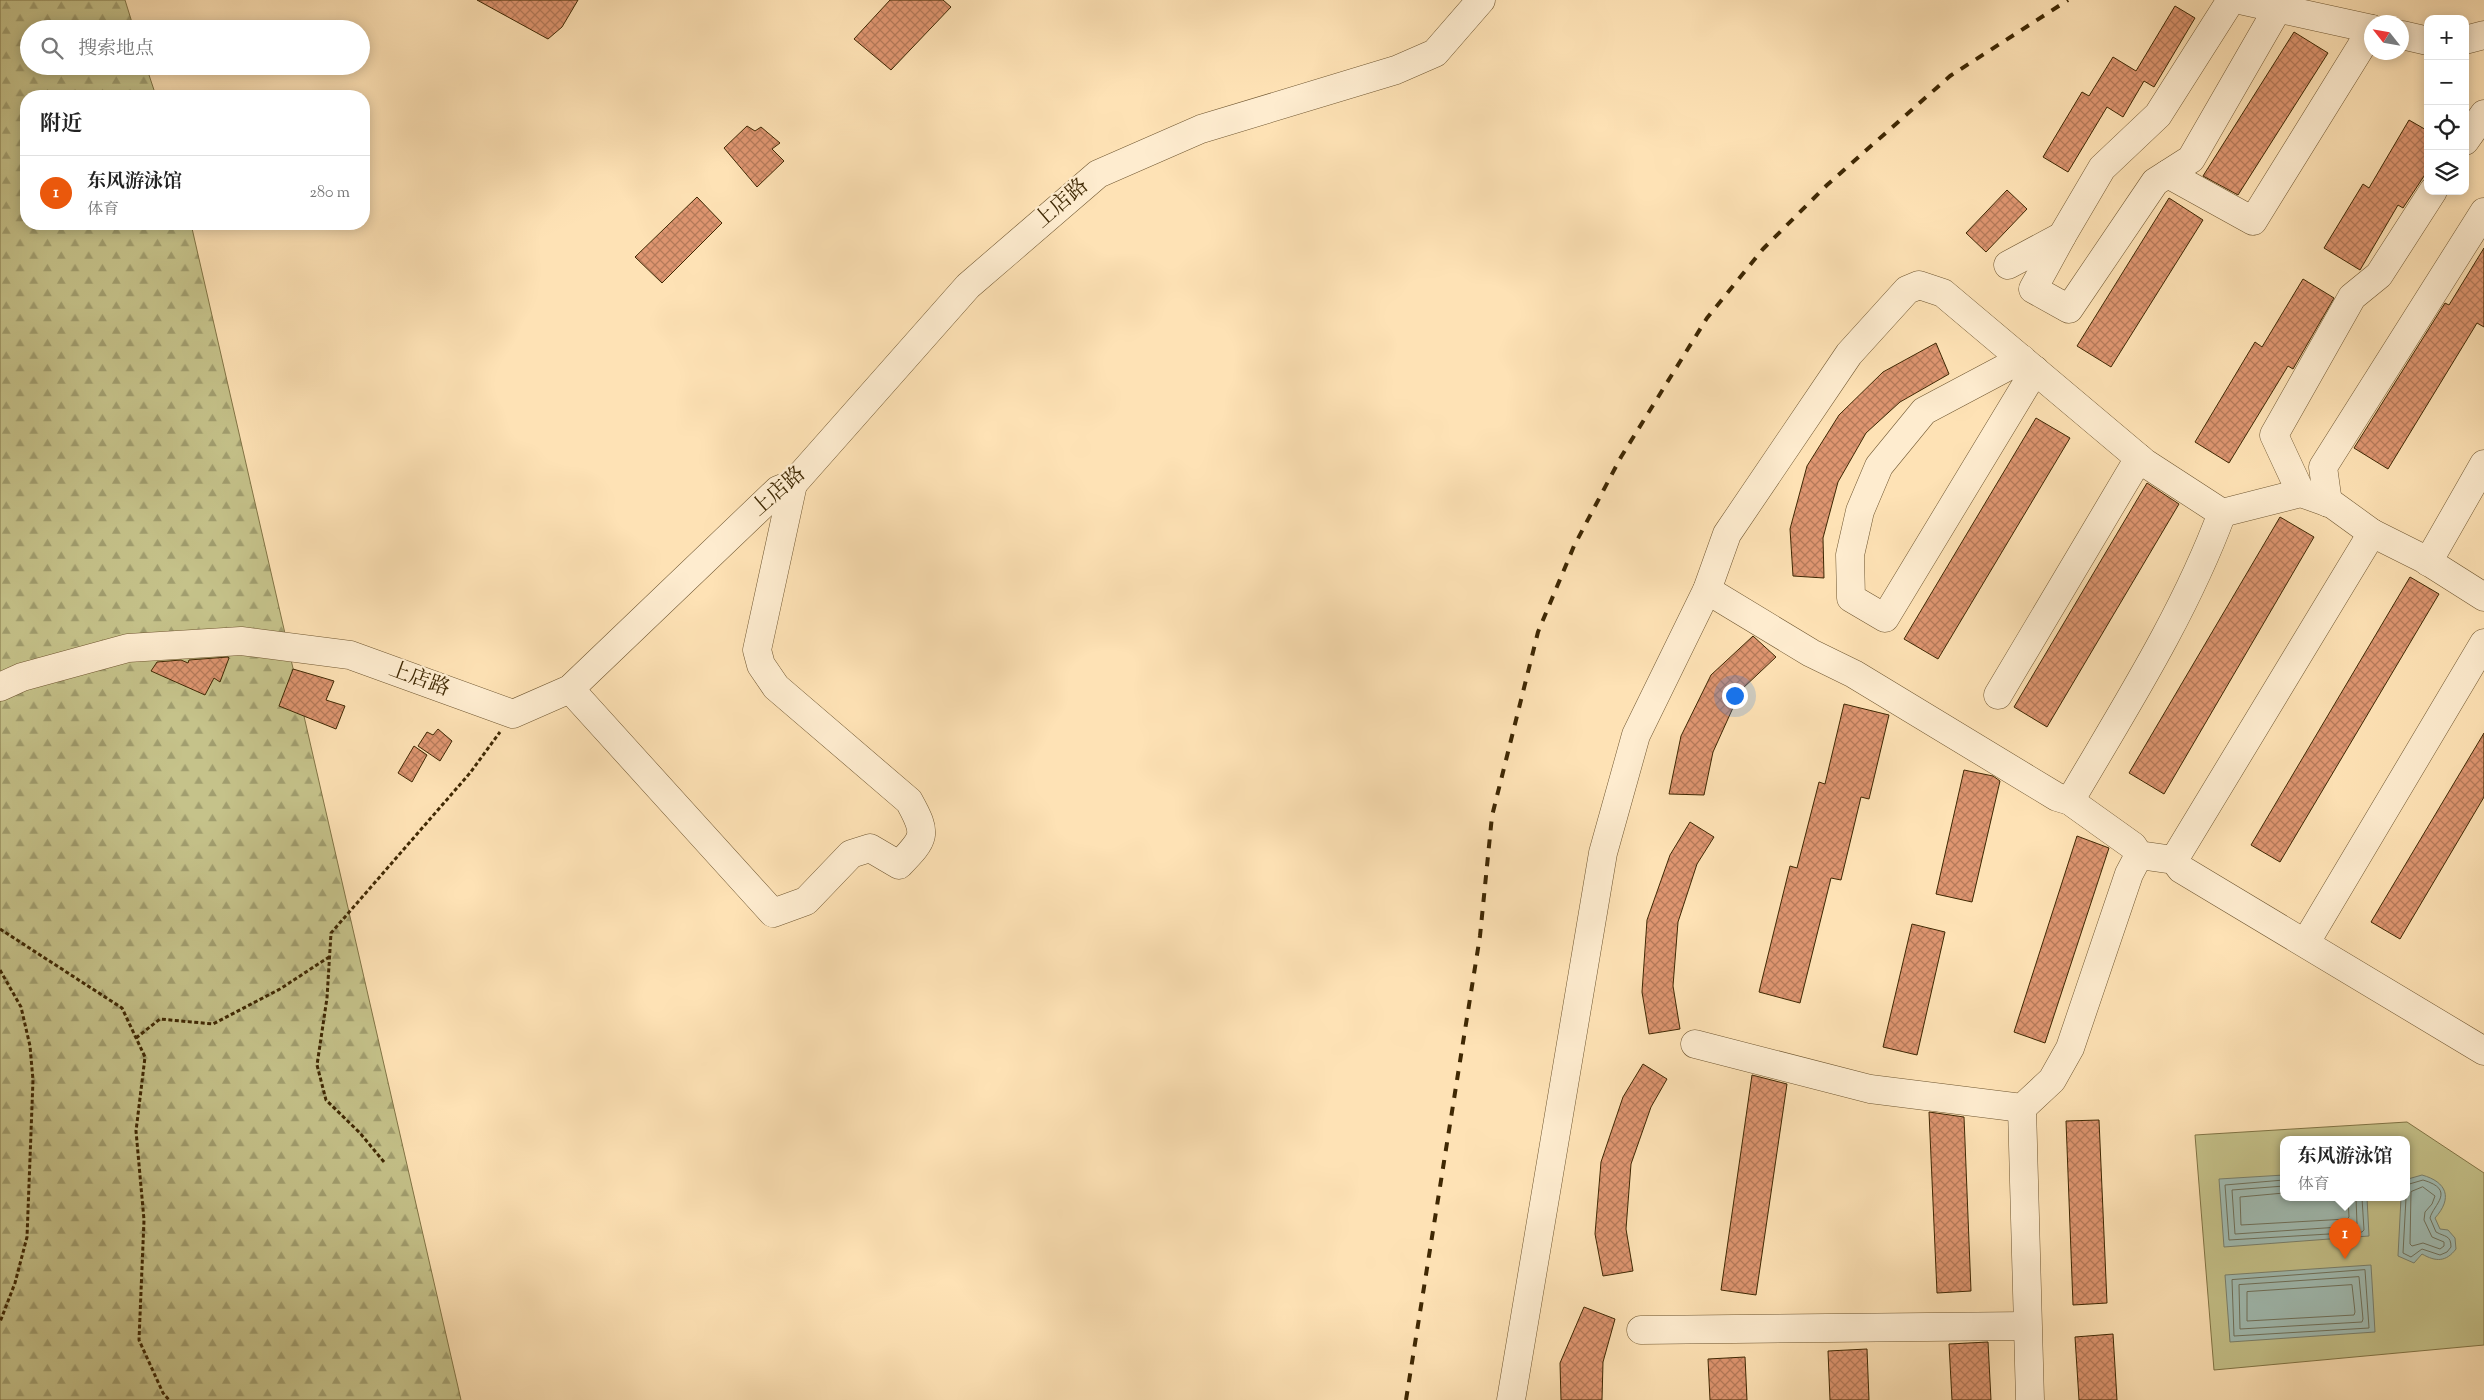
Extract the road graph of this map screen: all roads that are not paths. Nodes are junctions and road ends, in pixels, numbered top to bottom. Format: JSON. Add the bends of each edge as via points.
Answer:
{"nodes":[{"id":1,"x":1480,"y":0,"type":"edge"},
{"id":2,"x":2230,"y":0,"type":"edge"},
{"id":3,"x":2240,"y":0,"type":"edge"},
{"id":4,"x":2278,"y":8,"type":"junction"},
{"id":5,"x":2364,"y":27,"type":"edge"},
{"id":6,"x":2484,"y":35,"type":"edge"},
{"id":7,"x":2409,"y":37,"type":"edge"},
{"id":8,"x":2469,"y":39,"type":"edge"},
{"id":9,"x":2424,"y":40,"type":"edge"},
{"id":10,"x":2364,"y":42,"type":"edge"},
{"id":11,"x":2484,"y":114,"type":"edge"},
{"id":12,"x":2469,"y":135,"type":"edge"},
{"id":13,"x":2168,"y":174,"type":"junction"},
{"id":14,"x":2430,"y":195,"type":"edge"},
{"id":15,"x":2484,"y":212,"type":"edge"},
{"id":16,"x":2062,"y":236,"type":"junction"},
{"id":17,"x":2008,"y":264,"type":"dead end"},
{"id":18,"x":2028,"y":364,"type":"junction"},
{"id":19,"x":2139,"y":458,"type":"junction"},
{"id":20,"x":2484,"y":464,"type":"edge"},
{"id":21,"x":793,"y":484,"type":"junction"},
{"id":22,"x":2301,"y":493,"type":"junction"},
{"id":23,"x":2328,"y":503,"type":"junction"},
{"id":24,"x":2222,"y":513,"type":"junction"},
{"id":25,"x":2372,"y":533,"type":"junction"},
{"id":26,"x":2428,"y":562,"type":"junction"},
{"id":27,"x":1707,"y":590,"type":"junction"},
{"id":28,"x":2484,"y":597,"type":"edge"},
{"id":29,"x":2484,"y":643,"type":"edge"},
{"id":30,"x":0,"y":687,"type":"edge"},
{"id":31,"x":570,"y":688,"type":"junction"},
{"id":32,"x":1998,"y":695,"type":"dead end"},
{"id":33,"x":2070,"y":800,"type":"junction"},
{"id":34,"x":2139,"y":854,"type":"junction"},
{"id":35,"x":2174,"y":860,"type":"junction"},
{"id":36,"x":2306,"y":942,"type":"junction"},
{"id":37,"x":1695,"y":1044,"type":"dead end"},
{"id":38,"x":2484,"y":1052,"type":"edge"},
{"id":39,"x":2022,"y":1108,"type":"junction"},
{"id":40,"x":2026,"y":1326,"type":"junction"},
{"id":41,"x":1641,"y":1330,"type":"dead end"},
{"id":42,"x":1511,"y":1400,"type":"edge"},
{"id":43,"x":2030,"y":1400,"type":"edge"}],
"edges":[{"from":1,"to":21,"type":"street","name":"上店路","via":[[1435,52],[1419,60],[1396,70],[1201,129],[1098,174],[968,286]]},
{"from":2,"to":16,"type":"street","via":[[2158,115],[2102,168]]},
{"from":3,"to":4,"type":"street"},
{"from":4,"to":5,"type":"street"},
{"from":4,"to":13,"type":"street","via":[[2191,159]]},
{"from":6,"to":8,"type":"street"},
{"from":7,"to":9,"type":"street"},
{"from":10,"to":13,"type":"street","via":[[2252,221]]},
{"from":11,"to":12,"type":"street"},
{"from":13,"to":16,"type":"street","via":[[2155,182],[2069,309],[2033,289]]},
{"from":14,"to":22,"type":"street","via":[[2379,275],[2352,297],[2274,435]]},
{"from":15,"to":23,"type":"street","via":[[2324,467]]},
{"from":16,"to":17,"type":"street"},
{"from":18,"to":18,"type":"street","via":[[1924,411],[1879,466],[1860,511],[1850,555],[1851,598],[1885,618]]},
{"from":18,"to":19,"type":"street"},
{"from":18,"to":27,"type":"street","via":[[1942,292],[1919,285],[1908,290],[1849,354],[1727,534]]},
{"from":19,"to":24,"type":"street"},
{"from":19,"to":32,"type":"street"},
{"from":20,"to":26,"type":"street"},
{"from":21,"to":31,"type":"street","name":"上店路","via":[[778,490]]},
{"from":21,"to":31,"type":"street","via":[[757,650],[761,665],[776,687],[909,801],[922,825],[918,844],[899,865],[870,848],[851,854],[806,901],[773,913]]},
{"from":22,"to":23,"type":"street"},
{"from":22,"to":24,"type":"street"},
{"from":23,"to":25,"type":"street"},
{"from":24,"to":33,"type":"street","via":[[2203,563],[2159,648]]},
{"from":25,"to":26,"type":"street"},
{"from":25,"to":35,"type":"street"},
{"from":26,"to":28,"type":"street"},
{"from":27,"to":33,"type":"street","via":[[1811,653],[1854,674],[2056,797]]},
{"from":27,"to":42,"type":"street","via":[[1636,735],[1603,853]]},
{"from":29,"to":36,"type":"street"},
{"from":30,"to":31,"type":"street","name":"上店路","via":[[22,677],[128,648],[241,641],[350,655],[513,714]]},
{"from":33,"to":34,"type":"street","via":[[2133,846]]},
{"from":34,"to":35,"type":"street"},
{"from":34,"to":39,"type":"street","via":[[2129,874],[2070,1048],[2052,1080]]},
{"from":35,"to":36,"type":"street","via":[[2181,869]]},
{"from":36,"to":38,"type":"street"},
{"from":37,"to":39,"type":"street","via":[[1870,1089]]},
{"from":39,"to":40,"type":"street"},
{"from":40,"to":41,"type":"street"},
{"from":40,"to":43,"type":"street"}]}
